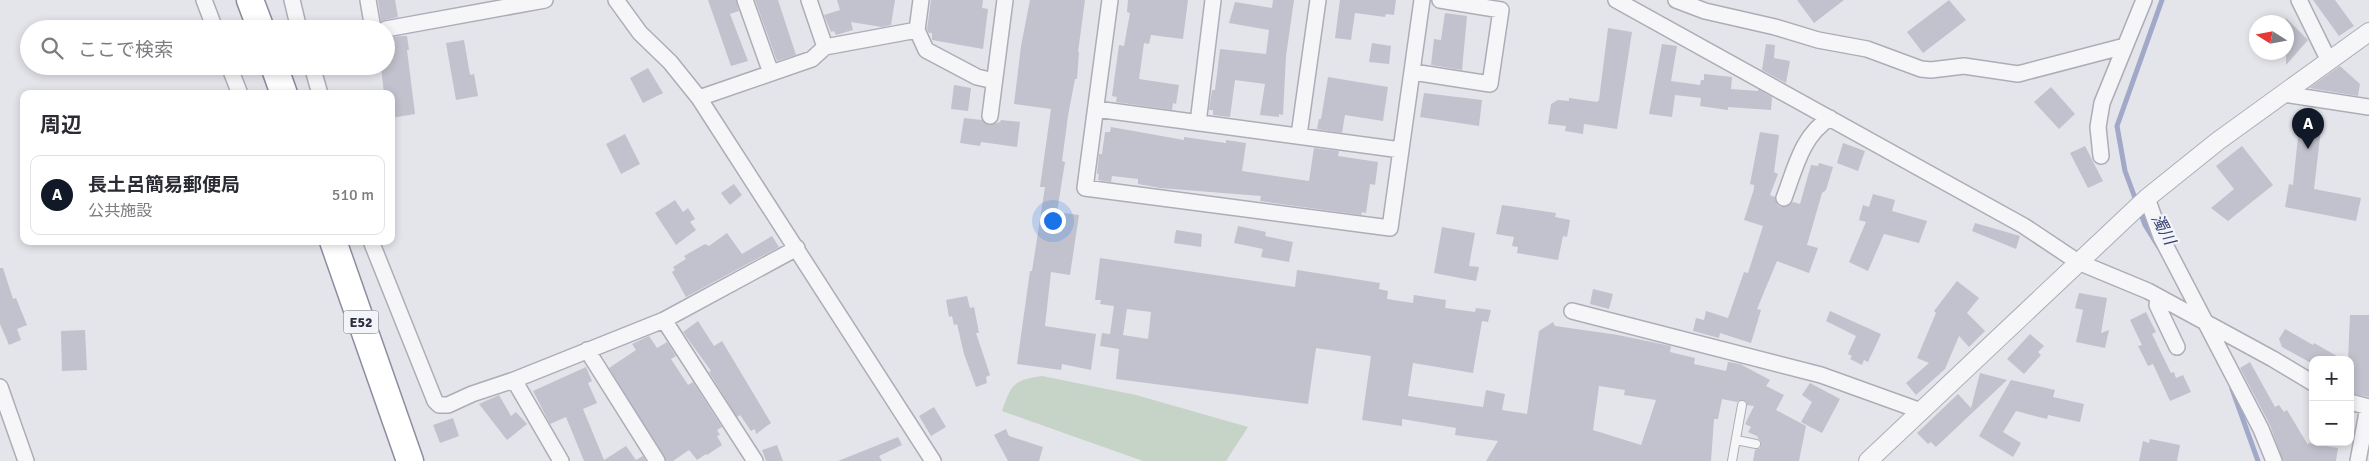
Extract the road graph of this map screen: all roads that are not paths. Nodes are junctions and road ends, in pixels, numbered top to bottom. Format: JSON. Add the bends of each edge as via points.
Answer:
{"nodes":[{"id":1,"x":204,"y":0,"type":"edge"},
{"id":2,"x":250,"y":0,"type":"edge"},
{"id":3,"x":292,"y":0,"type":"edge"},
{"id":4,"x":368,"y":0,"type":"edge"},
{"id":5,"x":544,"y":0,"type":"edge"},
{"id":6,"x":616,"y":0,"type":"edge"},
{"id":7,"x":745,"y":0,"type":"edge"},
{"id":8,"x":809,"y":0,"type":"edge"},
{"id":9,"x":921,"y":0,"type":"edge"},
{"id":10,"x":1005,"y":0,"type":"edge"},
{"id":11,"x":1110,"y":0,"type":"edge"},
{"id":12,"x":1213,"y":0,"type":"edge"},
{"id":13,"x":1318,"y":0,"type":"edge"},
{"id":14,"x":1422,"y":0,"type":"edge"},
{"id":15,"x":1440,"y":0,"type":"edge"},
{"id":16,"x":1616,"y":0,"type":"edge"},
{"id":17,"x":1676,"y":0,"type":"edge"},
{"id":18,"x":2144,"y":0,"type":"edge"},
{"id":19,"x":2299,"y":0,"type":"edge"},
{"id":20,"x":212,"y":20,"type":"edge"},
{"id":21,"x":257,"y":20,"type":"edge"},
{"id":22,"x":297,"y":20,"type":"edge"},
{"id":23,"x":372,"y":20,"type":"edge"},
{"id":24,"x":395,"y":28,"type":"edge"},
{"id":25,"x":917,"y":30,"type":"junction"},
{"id":26,"x":2369,"y":32,"type":"edge"},
{"id":27,"x":2125,"y":46,"type":"junction"},
{"id":28,"x":825,"y":47,"type":"junction"},
{"id":29,"x":2328,"y":61,"type":"junction"},
{"id":30,"x":1413,"y":72,"type":"junction"},
{"id":31,"x":771,"y":73,"type":"junction"},
{"id":32,"x":233,"y":75,"type":"edge"},
{"id":33,"x":277,"y":75,"type":"edge"},
{"id":34,"x":315,"y":75,"type":"edge"},
{"id":35,"x":994,"y":81,"type":"junction"},
{"id":36,"x":238,"y":90,"type":"edge"},
{"id":37,"x":283,"y":90,"type":"edge"},
{"id":38,"x":319,"y":90,"type":"edge"},
{"id":39,"x":2283,"y":94,"type":"junction"},
{"id":40,"x":699,"y":98,"type":"junction"},
{"id":41,"x":2369,"y":107,"type":"edge"},
{"id":42,"x":1096,"y":109,"type":"junction"},
{"id":43,"x":990,"y":116,"type":"dead end"},
{"id":44,"x":1830,"y":118,"type":"junction"},
{"id":45,"x":1198,"y":123,"type":"junction"},
{"id":46,"x":1299,"y":135,"type":"junction"},
{"id":47,"x":1401,"y":150,"type":"junction"},
{"id":48,"x":2101,"y":156,"type":"dead end"},
{"id":49,"x":1784,"y":198,"type":"dead end"},
{"id":50,"x":2144,"y":200,"type":"junction"},
{"id":51,"x":334,"y":245,"type":"edge"},
{"id":52,"x":374,"y":245,"type":"edge"},
{"id":53,"x":797,"y":248,"type":"junction"},
{"id":54,"x":2078,"y":262,"type":"junction"},
{"id":55,"x":2164,"y":301,"type":"junction"},
{"id":56,"x":1572,"y":311,"type":"dead end"},
{"id":57,"x":664,"y":320,"type":"junction"},
{"id":58,"x":2205,"y":323,"type":"junction"},
{"id":59,"x":2176,"y":347,"type":"dead end"},
{"id":60,"x":587,"y":350,"type":"junction"},
{"id":61,"x":514,"y":380,"type":"junction"},
{"id":62,"x":2309,"y":381,"type":"edge"},
{"id":63,"x":0,"y":387,"type":"edge"},
{"id":64,"x":2354,"y":403,"type":"edge"},
{"id":65,"x":1742,"y":405,"type":"dead end"},
{"id":66,"x":2368,"y":407,"type":"edge"},
{"id":67,"x":1921,"y":411,"type":"junction"},
{"id":68,"x":1736,"y":440,"type":"junction"},
{"id":69,"x":1756,"y":444,"type":"dead end"},
{"id":70,"x":1874,"y":458,"type":"edge"},
{"id":71,"x":26,"y":461,"type":"edge"},
{"id":72,"x":410,"y":461,"type":"edge"},
{"id":73,"x":561,"y":461,"type":"edge"},
{"id":74,"x":657,"y":461,"type":"edge"},
{"id":75,"x":755,"y":461,"type":"edge"},
{"id":76,"x":933,"y":461,"type":"edge"},
{"id":77,"x":1732,"y":461,"type":"edge"},
{"id":78,"x":2274,"y":461,"type":"edge"},
{"id":79,"x":2358,"y":461,"type":"edge"}],
"edges":[{"from":1,"to":20,"type":"street"},
{"from":2,"to":21,"type":"highway"},
{"from":3,"to":22,"type":"street"},
{"from":4,"to":23,"type":"street"},
{"from":5,"to":24,"type":"street"},
{"from":6,"to":40,"type":"street","via":[[640,33],[670,62]]},
{"from":7,"to":31,"type":"street"},
{"from":8,"to":28,"type":"street"},
{"from":9,"to":25,"type":"street"},
{"from":10,"to":35,"type":"street"},
{"from":11,"to":42,"type":"street"},
{"from":12,"to":45,"type":"street"},
{"from":13,"to":46,"type":"street"},
{"from":14,"to":30,"type":"street"},
{"from":15,"to":30,"type":"street","via":[[1501,10],[1490,84]]},
{"from":16,"to":44,"type":"street"},
{"from":17,"to":27,"type":"street","via":[[1705,12],[1867,49],[1921,69],[1964,66],[2018,74]]},
{"from":18,"to":27,"type":"street"},
{"from":19,"to":29,"type":"street"},
{"from":25,"to":28,"type":"street"},
{"from":25,"to":35,"type":"street","via":[[926,50],[977,77]]},
{"from":26,"to":29,"type":"street"},
{"from":27,"to":48,"type":"street","via":[[2102,103],[2098,128]]},
{"from":28,"to":31,"type":"street","via":[[812,60]]},
{"from":29,"to":39,"type":"street"},
{"from":30,"to":47,"type":"street"},
{"from":31,"to":40,"type":"street"},
{"from":32,"to":36,"type":"street"},
{"from":33,"to":37,"type":"highway"},
{"from":34,"to":38,"type":"street"},
{"from":35,"to":43,"type":"street"},
{"from":39,"to":41,"type":"street"},
{"from":39,"to":50,"type":"street","via":[[2180,169]]},
{"from":40,"to":53,"type":"street"},
{"from":42,"to":45,"type":"street"},
{"from":42,"to":47,"type":"street","via":[[1085,188],[1390,228]]},
{"from":44,"to":49,"type":"street","via":[[1819,125],[1803,145]]},
{"from":44,"to":54,"type":"street","via":[[2024,226]]},
{"from":45,"to":46,"type":"street"},
{"from":46,"to":47,"type":"street"},
{"from":50,"to":54,"type":"street"},
{"from":50,"to":58,"type":"street"},
{"from":51,"to":72,"type":"highway","number":"E52"},
{"from":52,"to":61,"type":"street","via":[[439,405],[448,405]]},
{"from":53,"to":57,"type":"street"},
{"from":53,"to":76,"type":"street"},
{"from":54,"to":55,"type":"street"},
{"from":54,"to":67,"type":"street"},
{"from":55,"to":58,"type":"street"},
{"from":55,"to":59,"type":"street","via":[[2157,305]]},
{"from":56,"to":67,"type":"street","via":[[1821,375]]},
{"from":57,"to":60,"type":"street"},
{"from":57,"to":75,"type":"street"},
{"from":58,"to":62,"type":"street"},
{"from":58,"to":78,"type":"street","via":[[2261,429]]},
{"from":60,"to":61,"type":"street"},
{"from":60,"to":74,"type":"street"},
{"from":61,"to":73,"type":"street"},
{"from":63,"to":71,"type":"street"},
{"from":64,"to":66,"type":"street"},
{"from":65,"to":68,"type":"lane"},
{"from":66,"to":79,"type":"street"},
{"from":67,"to":70,"type":"street"},
{"from":68,"to":69,"type":"lane"},
{"from":68,"to":77,"type":"lane"}]}
